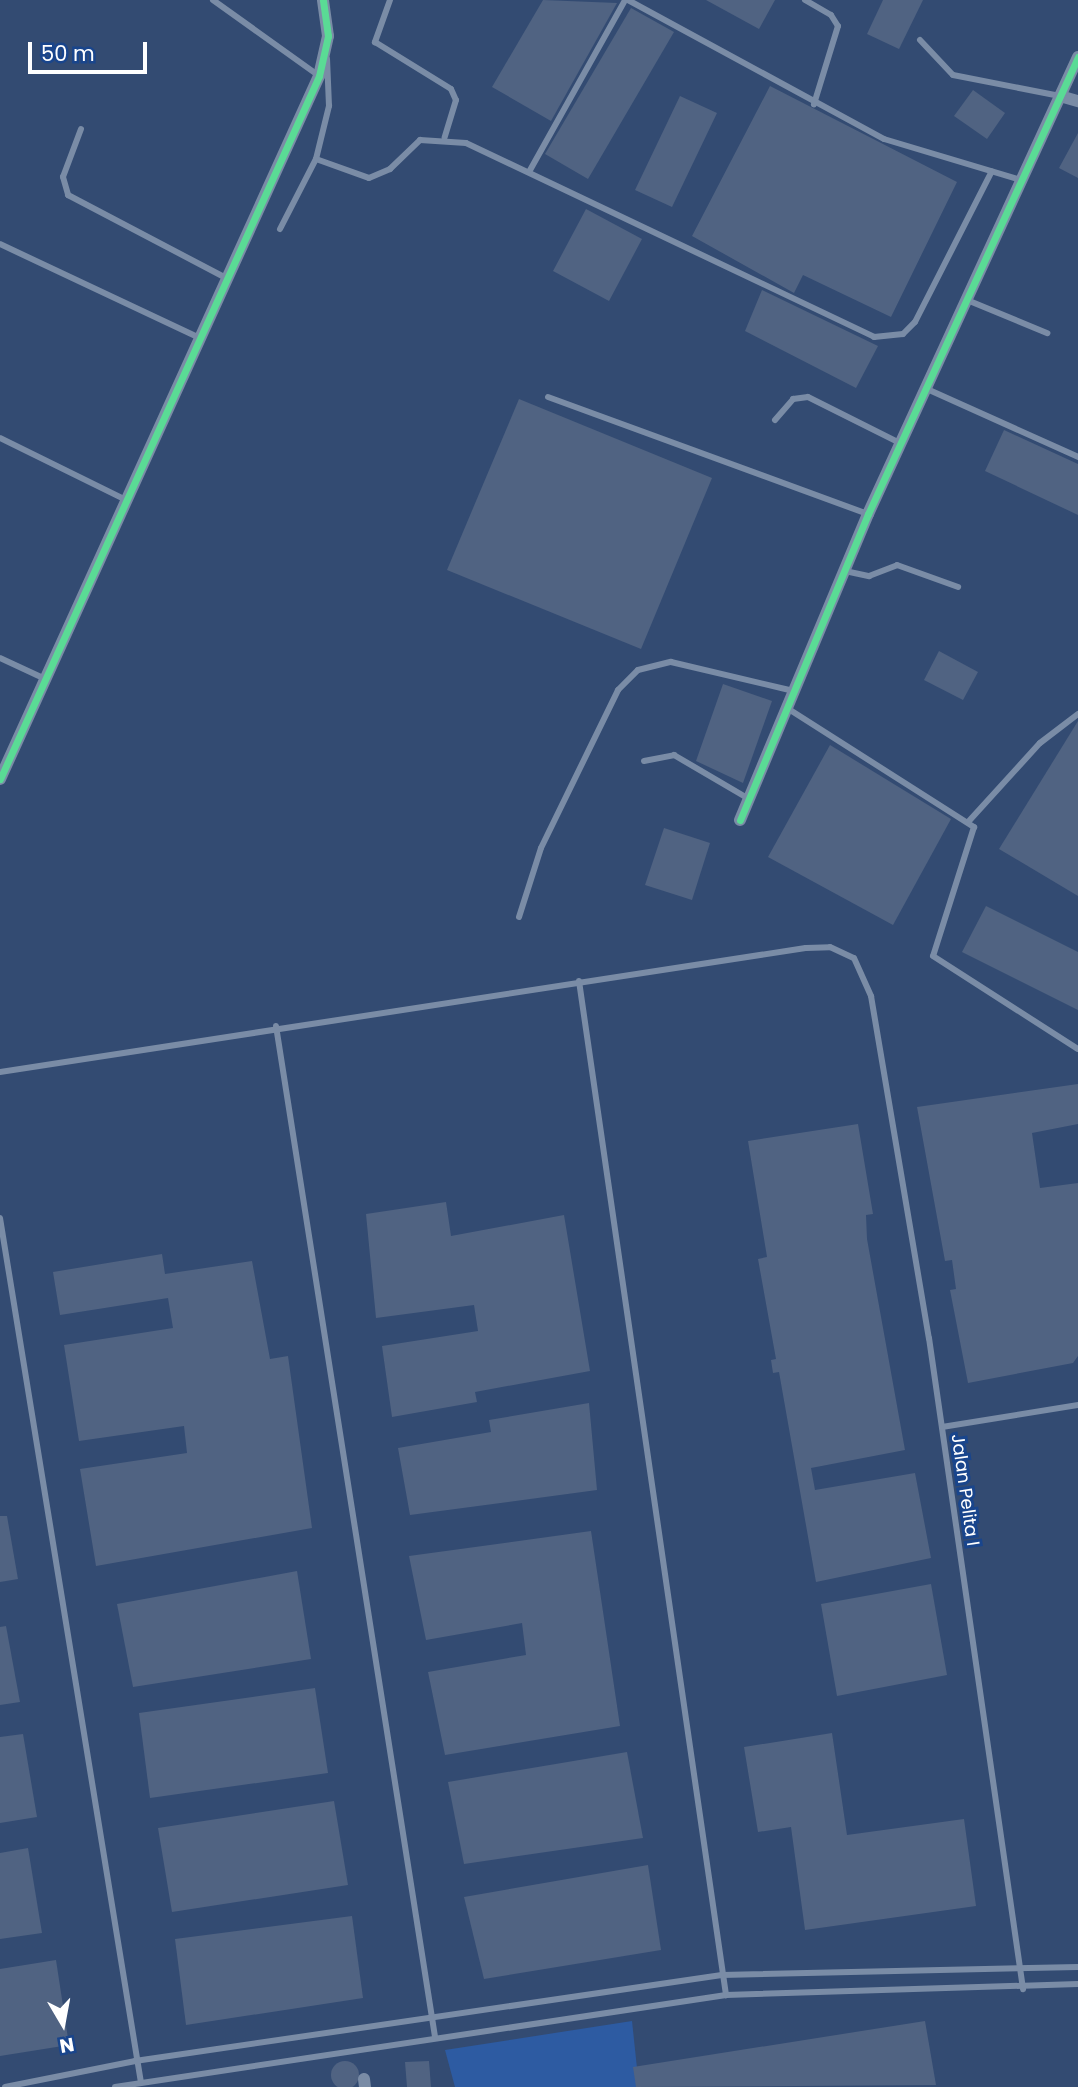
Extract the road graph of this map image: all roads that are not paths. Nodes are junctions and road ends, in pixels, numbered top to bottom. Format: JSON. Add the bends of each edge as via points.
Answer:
{"nodes":[{"id":1,"x":213,"y":0,"type":"edge"},
{"id":2,"x":323,"y":0,"type":"edge"},
{"id":3,"x":390,"y":0,"type":"edge"},
{"id":4,"x":626,"y":0,"type":"edge"},
{"id":5,"x":805,"y":0,"type":"edge"},
{"id":6,"x":920,"y":40,"type":"dead end"},
{"id":7,"x":325,"y":50,"type":"junction"},
{"id":8,"x":1078,"y":57,"type":"edge"},
{"id":9,"x":319,"y":76,"type":"junction"},
{"id":10,"x":1060,"y":96,"type":"junction"},
{"id":11,"x":1078,"y":102,"type":"edge"},
{"id":12,"x":814,"y":104,"type":"junction"},
{"id":13,"x":81,"y":129,"type":"dead end"},
{"id":14,"x":445,"y":137,"type":"junction"},
{"id":15,"x":316,"y":159,"type":"junction"},
{"id":16,"x":992,"y":171,"type":"junction"},
{"id":17,"x":529,"y":172,"type":"junction"},
{"id":18,"x":1023,"y":181,"type":"junction"},
{"id":19,"x":280,"y":229,"type":"dead end"},
{"id":20,"x":0,"y":244,"type":"edge"},
{"id":21,"x":226,"y":278,"type":"junction"},
{"id":22,"x":967,"y":300,"type":"junction"},
{"id":23,"x":1047,"y":333,"type":"dead end"},
{"id":24,"x":198,"y":337,"type":"junction"},
{"id":25,"x":927,"y":389,"type":"junction"},
{"id":26,"x":548,"y":397,"type":"dead end"},
{"id":27,"x":775,"y":421,"type":"dead end"},
{"id":28,"x":0,"y":438,"type":"edge"},
{"id":29,"x":902,"y":444,"type":"junction"},
{"id":30,"x":1078,"y":457,"type":"edge"},
{"id":31,"x":124,"y":499,"type":"junction"},
{"id":32,"x":868,"y":514,"type":"junction"},
{"id":33,"x":845,"y":571,"type":"junction"},
{"id":34,"x":958,"y":587,"type":"dead end"},
{"id":35,"x":0,"y":658,"type":"edge"},
{"id":36,"x":43,"y":678,"type":"junction"},
{"id":37,"x":794,"y":691,"type":"junction"},
{"id":38,"x":787,"y":708,"type":"junction"},
{"id":39,"x":1078,"y":714,"type":"edge"},
{"id":40,"x":644,"y":761,"type":"dead end"},
{"id":41,"x":0,"y":779,"type":"edge"},
{"id":42,"x":749,"y":799,"type":"junction"},
{"id":43,"x":740,"y":820,"type":"dead end"},
{"id":44,"x":969,"y":821,"type":"junction"},
{"id":45,"x":519,"y":917,"type":"dead end"},
{"id":46,"x":579,"y":981,"type":"junction"},
{"id":47,"x":276,"y":1026,"type":"junction"},
{"id":48,"x":1078,"y":1049,"type":"edge"},
{"id":49,"x":0,"y":1072,"type":"edge"},
{"id":50,"x":0,"y":1218,"type":"edge"},
{"id":51,"x":1078,"y":1405,"type":"edge"},
{"id":52,"x":942,"y":1427,"type":"junction"},
{"id":53,"x":1078,"y":1967,"type":"edge"},
{"id":54,"x":1020,"y":1970,"type":"junction"},
{"id":55,"x":722,"y":1975,"type":"junction"},
{"id":56,"x":1078,"y":1984,"type":"edge"},
{"id":57,"x":1023,"y":1989,"type":"junction"},
{"id":58,"x":726,"y":1995,"type":"junction"},
{"id":59,"x":432,"y":2019,"type":"junction"},
{"id":60,"x":435,"y":2037,"type":"junction"},
{"id":61,"x":135,"y":2062,"type":"junction"},
{"id":62,"x":141,"y":2083,"type":"junction"},
{"id":63,"x":5,"y":2087,"type":"edge"},
{"id":64,"x":116,"y":2087,"type":"edge"}],
"edges":[{"from":1,"to":9,"type":"lane"},
{"from":2,"to":7,"type":"street"},
{"from":3,"to":14,"type":"lane","via":[[375,42],[451,89],[456,100]]},
{"from":4,"to":12,"type":"lane"},
{"from":4,"to":17,"type":"lane"},
{"from":5,"to":12,"type":"lane","via":[[831,15],[838,26]]},
{"from":6,"to":10,"type":"lane","via":[[953,75]]},
{"from":7,"to":9,"type":"street"},
{"from":7,"to":15,"type":"lane","via":[[329,106]]},
{"from":8,"to":10,"type":"street"},
{"from":9,"to":21,"type":"street"},
{"from":10,"to":11,"type":"street"},
{"from":10,"to":18,"type":"street"},
{"from":12,"to":16,"type":"lane","via":[[915,152]]},
{"from":13,"to":21,"type":"lane","via":[[63,177],[68,195]]},
{"from":14,"to":15,"type":"lane","via":[[421,139],[390,169],[369,178]]},
{"from":14,"to":17,"type":"lane"},
{"from":15,"to":19,"type":"lane"},
{"from":16,"to":17,"type":"lane","via":[[915,322],[890,337],[858,332]]},
{"from":16,"to":18,"type":"lane"},
{"from":18,"to":22,"type":"street"},
{"from":20,"to":24,"type":"lane"},
{"from":21,"to":24,"type":"street"},
{"from":22,"to":23,"type":"lane"},
{"from":22,"to":25,"type":"street"},
{"from":24,"to":31,"type":"street"},
{"from":25,"to":29,"type":"street"},
{"from":25,"to":30,"type":"lane"},
{"from":26,"to":32,"type":"lane"},
{"from":27,"to":29,"type":"lane","via":[[793,400],[808,397]]},
{"from":28,"to":31,"type":"lane"},
{"from":29,"to":32,"type":"street"},
{"from":31,"to":36,"type":"street"},
{"from":32,"to":33,"type":"street"},
{"from":33,"to":34,"type":"lane","via":[[869,576],[897,565]]},
{"from":33,"to":37,"type":"street"},
{"from":35,"to":36,"type":"lane"},
{"from":36,"to":41,"type":"street"},
{"from":37,"to":38,"type":"street"},
{"from":37,"to":45,"type":"lane","via":[[671,662],[638,670],[618,690],[541,848]]},
{"from":38,"to":42,"type":"street"},
{"from":38,"to":44,"type":"lane"},
{"from":39,"to":44,"type":"lane","via":[[1040,743]]},
{"from":40,"to":42,"type":"lane","via":[[674,755]]},
{"from":42,"to":43,"type":"street"},
{"from":44,"to":48,"type":"lane","via":[[977,835],[933,956]]},
{"from":46,"to":47,"type":"lane","name":"Jalan Pelita I"},
{"from":46,"to":52,"type":"lane","name":"Jalan Pelita I","via":[[830,947],[854,958],[871,996]]},
{"from":46,"to":55,"type":"lane"},
{"from":47,"to":49,"type":"lane","name":"Jalan Pelita I"},
{"from":47,"to":59,"type":"lane"},
{"from":50,"to":61,"type":"lane"},
{"from":51,"to":52,"type":"lane"},
{"from":52,"to":54,"type":"lane","name":"Jalan Pelita I"},
{"from":53,"to":54,"type":"lane"},
{"from":54,"to":55,"type":"lane"},
{"from":54,"to":57,"type":"lane","name":"Jalan Pelita I"},
{"from":55,"to":58,"type":"lane"},
{"from":55,"to":59,"type":"lane"},
{"from":56,"to":57,"type":"lane"},
{"from":57,"to":58,"type":"lane"},
{"from":58,"to":60,"type":"lane"},
{"from":59,"to":60,"type":"lane"},
{"from":59,"to":61,"type":"lane"},
{"from":60,"to":62,"type":"lane"},
{"from":61,"to":62,"type":"lane"},
{"from":61,"to":63,"type":"lane"},
{"from":62,"to":64,"type":"lane"}]}
